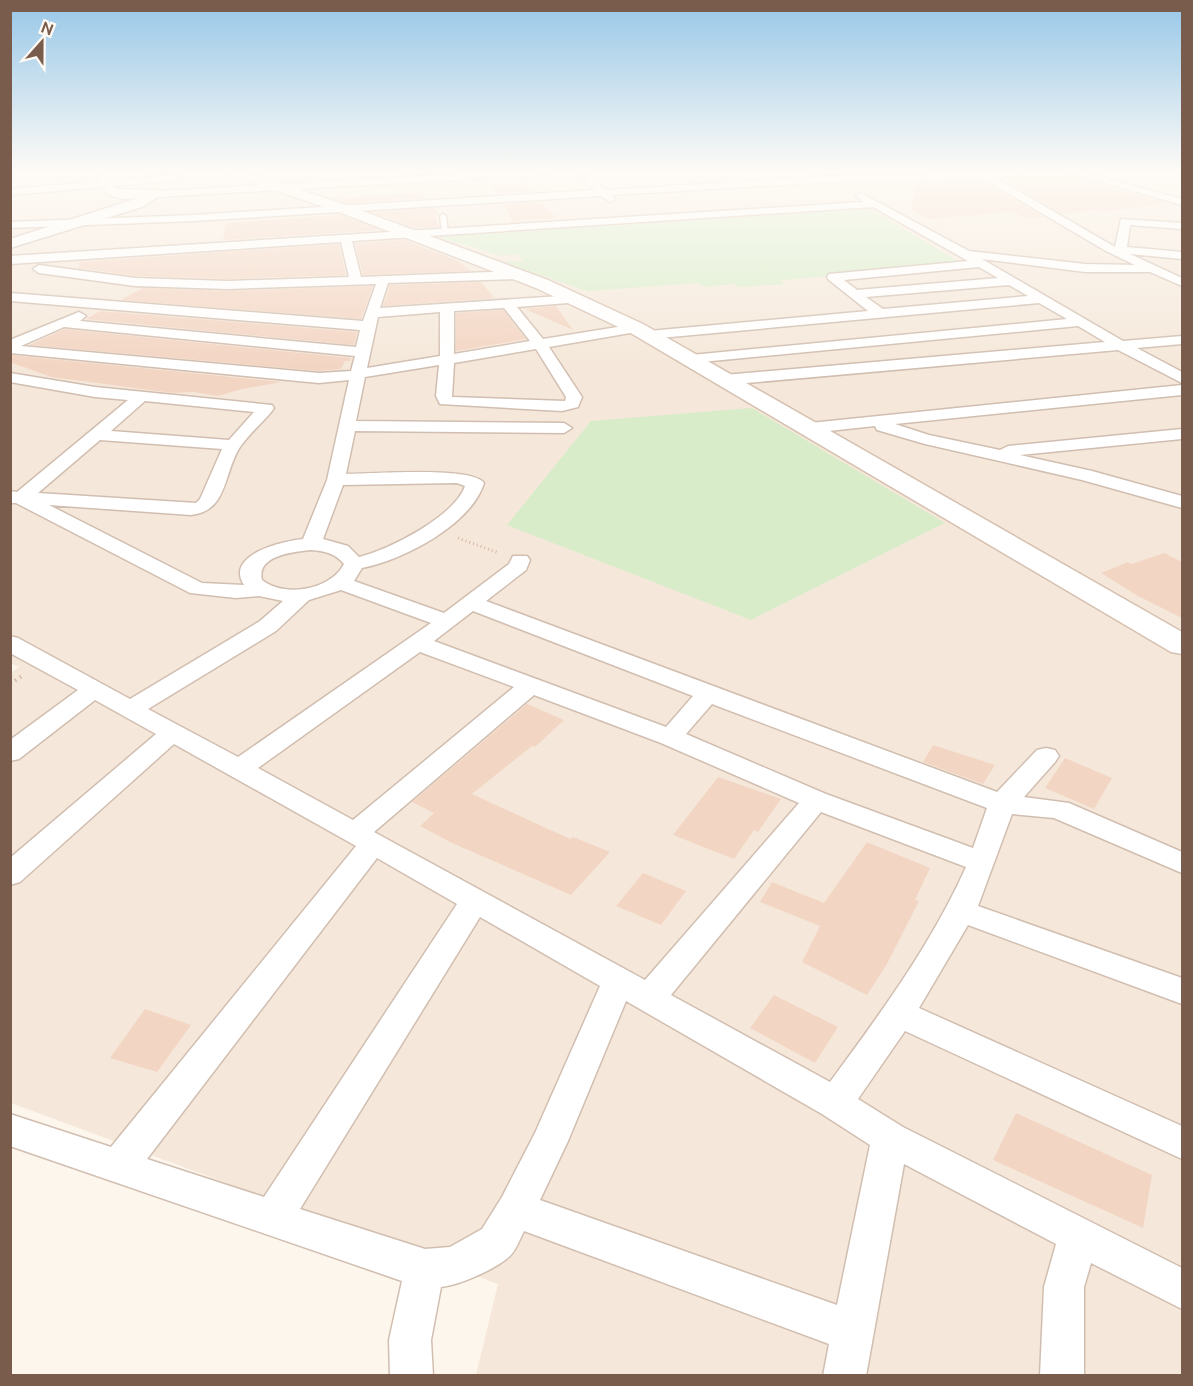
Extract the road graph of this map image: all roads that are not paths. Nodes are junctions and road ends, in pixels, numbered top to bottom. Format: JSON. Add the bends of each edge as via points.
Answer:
{"nodes":[{"id":1,"x":36,"y":237,"type":"edge"},
{"id":2,"x":181,"y":237,"type":"edge"},
{"id":3,"x":193,"y":237,"type":"edge"},
{"id":4,"x":207,"y":237,"type":"edge"},
{"id":5,"x":383,"y":237,"type":"edge"},
{"id":6,"x":415,"y":237,"type":"edge"},
{"id":7,"x":934,"y":237,"type":"edge"},
{"id":8,"x":1093,"y":237,"type":"edge"},
{"id":9,"x":1120,"y":237,"type":"edge"},
{"id":10,"x":10,"y":238,"type":"edge"},
{"id":11,"x":32,"y":238,"type":"junction"},
{"id":12,"x":345,"y":239,"type":"junction"},
{"id":13,"x":10,"y":244,"type":"edge"},
{"id":14,"x":1115,"y":249,"type":"junction"},
{"id":15,"x":963,"y":253,"type":"junction"},
{"id":16,"x":96,"y":255,"type":"junction"},
{"id":17,"x":1182,"y":255,"type":"edge"},
{"id":18,"x":10,"y":261,"type":"edge"},
{"id":19,"x":981,"y":263,"type":"junction"},
{"id":20,"x":1155,"y":269,"type":"junction"},
{"id":21,"x":50,"y":271,"type":"junction"},
{"id":22,"x":1182,"y":272,"type":"edge"},
{"id":23,"x":189,"y":274,"type":"junction"},
{"id":24,"x":518,"y":275,"type":"junction"},
{"id":25,"x":30,"y":278,"type":"dead end"},
{"id":26,"x":356,"y":280,"type":"junction"},
{"id":27,"x":383,"y":280,"type":"junction"},
{"id":28,"x":1009,"y":281,"type":"junction"},
{"id":29,"x":1182,"y":282,"type":"edge"},
{"id":30,"x":228,"y":285,"type":"junction"},
{"id":31,"x":854,"y":294,"type":"junction"},
{"id":32,"x":10,"y":297,"type":"edge"},
{"id":33,"x":576,"y":298,"type":"junction"},
{"id":34,"x":1039,"y":299,"type":"junction"},
{"id":35,"x":42,"y":300,"type":"junction"},
{"id":36,"x":508,"y":304,"type":"junction"},
{"id":37,"x":106,"y":305,"type":"junction"},
{"id":38,"x":447,"y":309,"type":"junction"},
{"id":39,"x":10,"y":312,"type":"edge"},
{"id":40,"x":194,"y":312,"type":"junction"},
{"id":41,"x":880,"y":314,"type":"junction"},
{"id":42,"x":370,"y":320,"type":"junction"},
{"id":43,"x":1080,"y":322,"type":"junction"},
{"id":44,"x":63,"y":323,"type":"junction"},
{"id":45,"x":642,"y":332,"type":"junction"},
{"id":46,"x":167,"y":334,"type":"junction"},
{"id":47,"x":1182,"y":340,"type":"edge"},
{"id":48,"x":1120,"y":345,"type":"junction"},
{"id":49,"x":541,"y":346,"type":"junction"},
{"id":50,"x":10,"y":347,"type":"edge"},
{"id":51,"x":363,"y":352,"type":"junction"},
{"id":52,"x":448,"y":359,"type":"junction"},
{"id":53,"x":691,"y":359,"type":"junction"},
{"id":54,"x":133,"y":360,"type":"junction"},
{"id":55,"x":359,"y":374,"type":"junction"},
{"id":56,"x":1182,"y":378,"type":"edge"},
{"id":57,"x":724,"y":380,"type":"junction"},
{"id":58,"x":14,"y":381,"type":"edge"},
{"id":59,"x":1182,"y":390,"type":"edge"},
{"id":60,"x":95,"y":392,"type":"junction"},
{"id":61,"x":141,"y":397,"type":"junction"},
{"id":62,"x":875,"y":423,"type":"junction"},
{"id":63,"x":346,"y":426,"type":"junction"},
{"id":64,"x":564,"y":428,"type":"dead end"},
{"id":65,"x":810,"y":428,"type":"junction"},
{"id":66,"x":1182,"y":434,"type":"edge"},
{"id":67,"x":97,"y":435,"type":"junction"},
{"id":68,"x":233,"y":445,"type":"junction"},
{"id":69,"x":988,"y":453,"type":"junction"},
{"id":70,"x":336,"y":480,"type":"junction"},
{"id":71,"x":16,"y":497,"type":"edge"},
{"id":72,"x":1182,"y":502,"type":"edge"},
{"id":73,"x":311,"y":544,"type":"junction"},
{"id":74,"x":520,"y":560,"type":"road end"},
{"id":75,"x":354,"y":564,"type":"junction"},
{"id":76,"x":341,"y":583,"type":"junction"},
{"id":77,"x":261,"y":589,"type":"junction"},
{"id":78,"x":302,"y":595,"type":"junction"},
{"id":79,"x":472,"y":603,"type":"junction"},
{"id":80,"x":447,"y":621,"type":"junction"},
{"id":81,"x":10,"y":643,"type":"edge"},
{"id":82,"x":418,"y":643,"type":"junction"},
{"id":83,"x":1182,"y":645,"type":"edge"},
{"id":84,"x":530,"y":686,"type":"junction"},
{"id":85,"x":93,"y":690,"type":"junction"},
{"id":86,"x":708,"y":694,"type":"junction"},
{"id":87,"x":129,"y":710,"type":"junction"},
{"id":88,"x":172,"y":733,"type":"junction"},
{"id":89,"x":670,"y":737,"type":"junction"},
{"id":90,"x":10,"y":753,"type":"edge"},
{"id":91,"x":1046,"y":756,"type":"dead end"},
{"id":92,"x":239,"y":769,"type":"junction"},
{"id":93,"x":816,"y":800,"type":"junction"},
{"id":94,"x":1002,"y":804,"type":"junction"},
{"id":95,"x":364,"y":838,"type":"junction"},
{"id":96,"x":982,"y":862,"type":"junction"},
{"id":97,"x":1182,"y":863,"type":"edge"},
{"id":98,"x":10,"y":875,"type":"edge"},
{"id":99,"x":475,"y":900,"type":"junction"},
{"id":100,"x":960,"y":911,"type":"junction"},
{"id":101,"x":633,"y":990,"type":"junction"},
{"id":102,"x":1182,"y":991,"type":"edge"},
{"id":103,"x":899,"y":1013,"type":"junction"},
{"id":104,"x":835,"y":1103,"type":"junction"},
{"id":105,"x":10,"y":1130,"type":"edge"},
{"id":106,"x":890,"y":1138,"type":"junction"},
{"id":107,"x":1182,"y":1143,"type":"edge"},
{"id":108,"x":118,"y":1167,"type":"junction"},
{"id":109,"x":516,"y":1210,"type":"junction"},
{"id":110,"x":272,"y":1219,"type":"junction"},
{"id":111,"x":1079,"y":1234,"type":"junction"},
{"id":112,"x":425,"y":1269,"type":"junction"},
{"id":113,"x":1182,"y":1289,"type":"edge"},
{"id":114,"x":853,"y":1332,"type":"junction"},
{"id":115,"x":412,"y":1376,"type":"edge"},
{"id":116,"x":844,"y":1376,"type":"edge"},
{"id":117,"x":1062,"y":1376,"type":"edge"}],
"edges":[{"from":1,"to":11,"type":"street"},
{"from":2,"to":16,"type":"street"},
{"from":3,"to":23,"type":"street"},
{"from":4,"to":12,"type":"street","via":[[270,249]]},
{"from":5,"to":12,"type":"street"},
{"from":6,"to":24,"type":"main road"},
{"from":7,"to":15,"type":"street"},
{"from":8,"to":14,"type":"street"},
{"from":9,"to":14,"type":"street"},
{"from":10,"to":11,"type":"street"},
{"from":11,"to":13,"type":"street"},
{"from":12,"to":26,"type":"street"},
{"from":14,"to":17,"type":"street"},
{"from":14,"to":20,"type":"street"},
{"from":15,"to":19,"type":"street"},
{"from":15,"to":20,"type":"street","via":[[1085,268]]},
{"from":16,"to":18,"type":"street"},
{"from":16,"to":21,"type":"street"},
{"from":18,"to":21,"type":"street"},
{"from":19,"to":28,"type":"street"},
{"from":19,"to":31,"type":"street","via":[[833,277]]},
{"from":20,"to":22,"type":"street"},
{"from":20,"to":29,"type":"street"},
{"from":21,"to":23,"type":"street","via":[[135,282]]},
{"from":21,"to":25,"type":"street"},
{"from":23,"to":30,"type":"street"},
{"from":24,"to":27,"type":"street"},
{"from":24,"to":33,"type":"main road"},
{"from":26,"to":27,"type":"street"},
{"from":26,"to":30,"type":"street","via":[[274,277]]},
{"from":27,"to":42,"type":"street"},
{"from":28,"to":31,"type":"street"},
{"from":28,"to":34,"type":"street"},
{"from":30,"to":40,"type":"street"},
{"from":31,"to":41,"type":"street"},
{"from":32,"to":35,"type":"street"},
{"from":33,"to":36,"type":"street"},
{"from":33,"to":45,"type":"main road"},
{"from":34,"to":41,"type":"street"},
{"from":34,"to":43,"type":"street"},
{"from":35,"to":37,"type":"street"},
{"from":35,"to":39,"type":"street"},
{"from":36,"to":38,"type":"street"},
{"from":36,"to":49,"type":"street"},
{"from":37,"to":40,"type":"street"},
{"from":37,"to":44,"type":"street"},
{"from":38,"to":42,"type":"street"},
{"from":38,"to":52,"type":"street"},
{"from":40,"to":42,"type":"street"},
{"from":40,"to":46,"type":"street"},
{"from":41,"to":45,"type":"street"},
{"from":42,"to":51,"type":"street"},
{"from":43,"to":48,"type":"street"},
{"from":43,"to":53,"type":"street"},
{"from":44,"to":46,"type":"street"},
{"from":44,"to":50,"type":"street"},
{"from":45,"to":49,"type":"street"},
{"from":45,"to":53,"type":"main road"},
{"from":46,"to":51,"type":"street"},
{"from":46,"to":54,"type":"street"},
{"from":47,"to":48,"type":"street"},
{"from":48,"to":56,"type":"street"},
{"from":48,"to":57,"type":"street"},
{"from":49,"to":52,"type":"street"},
{"from":49,"to":52,"type":"street","via":[[574,397],[572,404],[446,401]]},
{"from":50,"to":54,"type":"street"},
{"from":51,"to":55,"type":"street"},
{"from":52,"to":55,"type":"street"},
{"from":53,"to":57,"type":"main road"},
{"from":54,"to":55,"type":"street","via":[[319,378]]},
{"from":54,"to":60,"type":"street","via":[[100,383]]},
{"from":55,"to":63,"type":"street"},
{"from":57,"to":65,"type":"main road"},
{"from":58,"to":60,"type":"street"},
{"from":59,"to":62,"type":"street"},
{"from":60,"to":61,"type":"street"},
{"from":61,"to":67,"type":"street"},
{"from":61,"to":68,"type":"street","via":[[266,408]]},
{"from":62,"to":65,"type":"street"},
{"from":62,"to":69,"type":"street"},
{"from":63,"to":64,"type":"street"},
{"from":63,"to":70,"type":"street"},
{"from":65,"to":83,"type":"main road"},
{"from":66,"to":69,"type":"street"},
{"from":67,"to":68,"type":"street"},
{"from":67,"to":71,"type":"street"},
{"from":68,"to":71,"type":"street","via":[[208,502],[201,508]]},
{"from":69,"to":72,"type":"street"},
{"from":70,"to":73,"type":"street"},
{"from":70,"to":75,"type":"street","via":[[458,478],[475,483],[463,504],[433,530],[377,558]]},
{"from":71,"to":77,"type":"street","via":[[197,590]]},
{"from":73,"to":75,"type":"street","via":[[341,550]]},
{"from":73,"to":77,"type":"street","via":[[281,549],[258,561],[250,576]]},
{"from":74,"to":79,"type":"street","via":[[519,566]]},
{"from":75,"to":76,"type":"street"},
{"from":76,"to":78,"type":"street"},
{"from":76,"to":80,"type":"street"},
{"from":77,"to":78,"type":"street","via":[[272,594]]},
{"from":78,"to":87,"type":"street","via":[[268,626]]},
{"from":79,"to":80,"type":"street"},
{"from":79,"to":86,"type":"street"},
{"from":80,"to":82,"type":"street"},
{"from":81,"to":85,"type":"street"},
{"from":82,"to":84,"type":"street"},
{"from":82,"to":92,"type":"street"},
{"from":84,"to":89,"type":"street"},
{"from":84,"to":95,"type":"street"},
{"from":85,"to":87,"type":"street"},
{"from":85,"to":90,"type":"street"},
{"from":86,"to":89,"type":"street"},
{"from":86,"to":94,"type":"street"},
{"from":87,"to":88,"type":"street"},
{"from":88,"to":92,"type":"street"},
{"from":88,"to":98,"type":"street"},
{"from":89,"to":93,"type":"street"},
{"from":91,"to":94,"type":"street"},
{"from":92,"to":95,"type":"street"},
{"from":93,"to":96,"type":"street"},
{"from":93,"to":101,"type":"street"},
{"from":94,"to":96,"type":"street"},
{"from":94,"to":97,"type":"street","via":[[1059,809]]},
{"from":95,"to":99,"type":"street"},
{"from":95,"to":108,"type":"street"},
{"from":96,"to":100,"type":"street"},
{"from":99,"to":101,"type":"street"},
{"from":99,"to":110,"type":"street"},
{"from":100,"to":102,"type":"street"},
{"from":100,"to":103,"type":"street"},
{"from":101,"to":104,"type":"street"},
{"from":101,"to":109,"type":"street"},
{"from":103,"to":104,"type":"street"},
{"from":103,"to":107,"type":"street"},
{"from":104,"to":106,"type":"street"},
{"from":105,"to":108,"type":"street"},
{"from":106,"to":111,"type":"street"},
{"from":106,"to":114,"type":"street"},
{"from":108,"to":110,"type":"street"},
{"from":109,"to":112,"type":"street","via":[[496,1242],[455,1266]]},
{"from":109,"to":114,"type":"street"},
{"from":110,"to":112,"type":"street"},
{"from":111,"to":113,"type":"street"},
{"from":111,"to":117,"type":"street","via":[[1064,1287]]},
{"from":112,"to":115,"type":"street","via":[[410,1340]]},
{"from":114,"to":116,"type":"street"}]}
